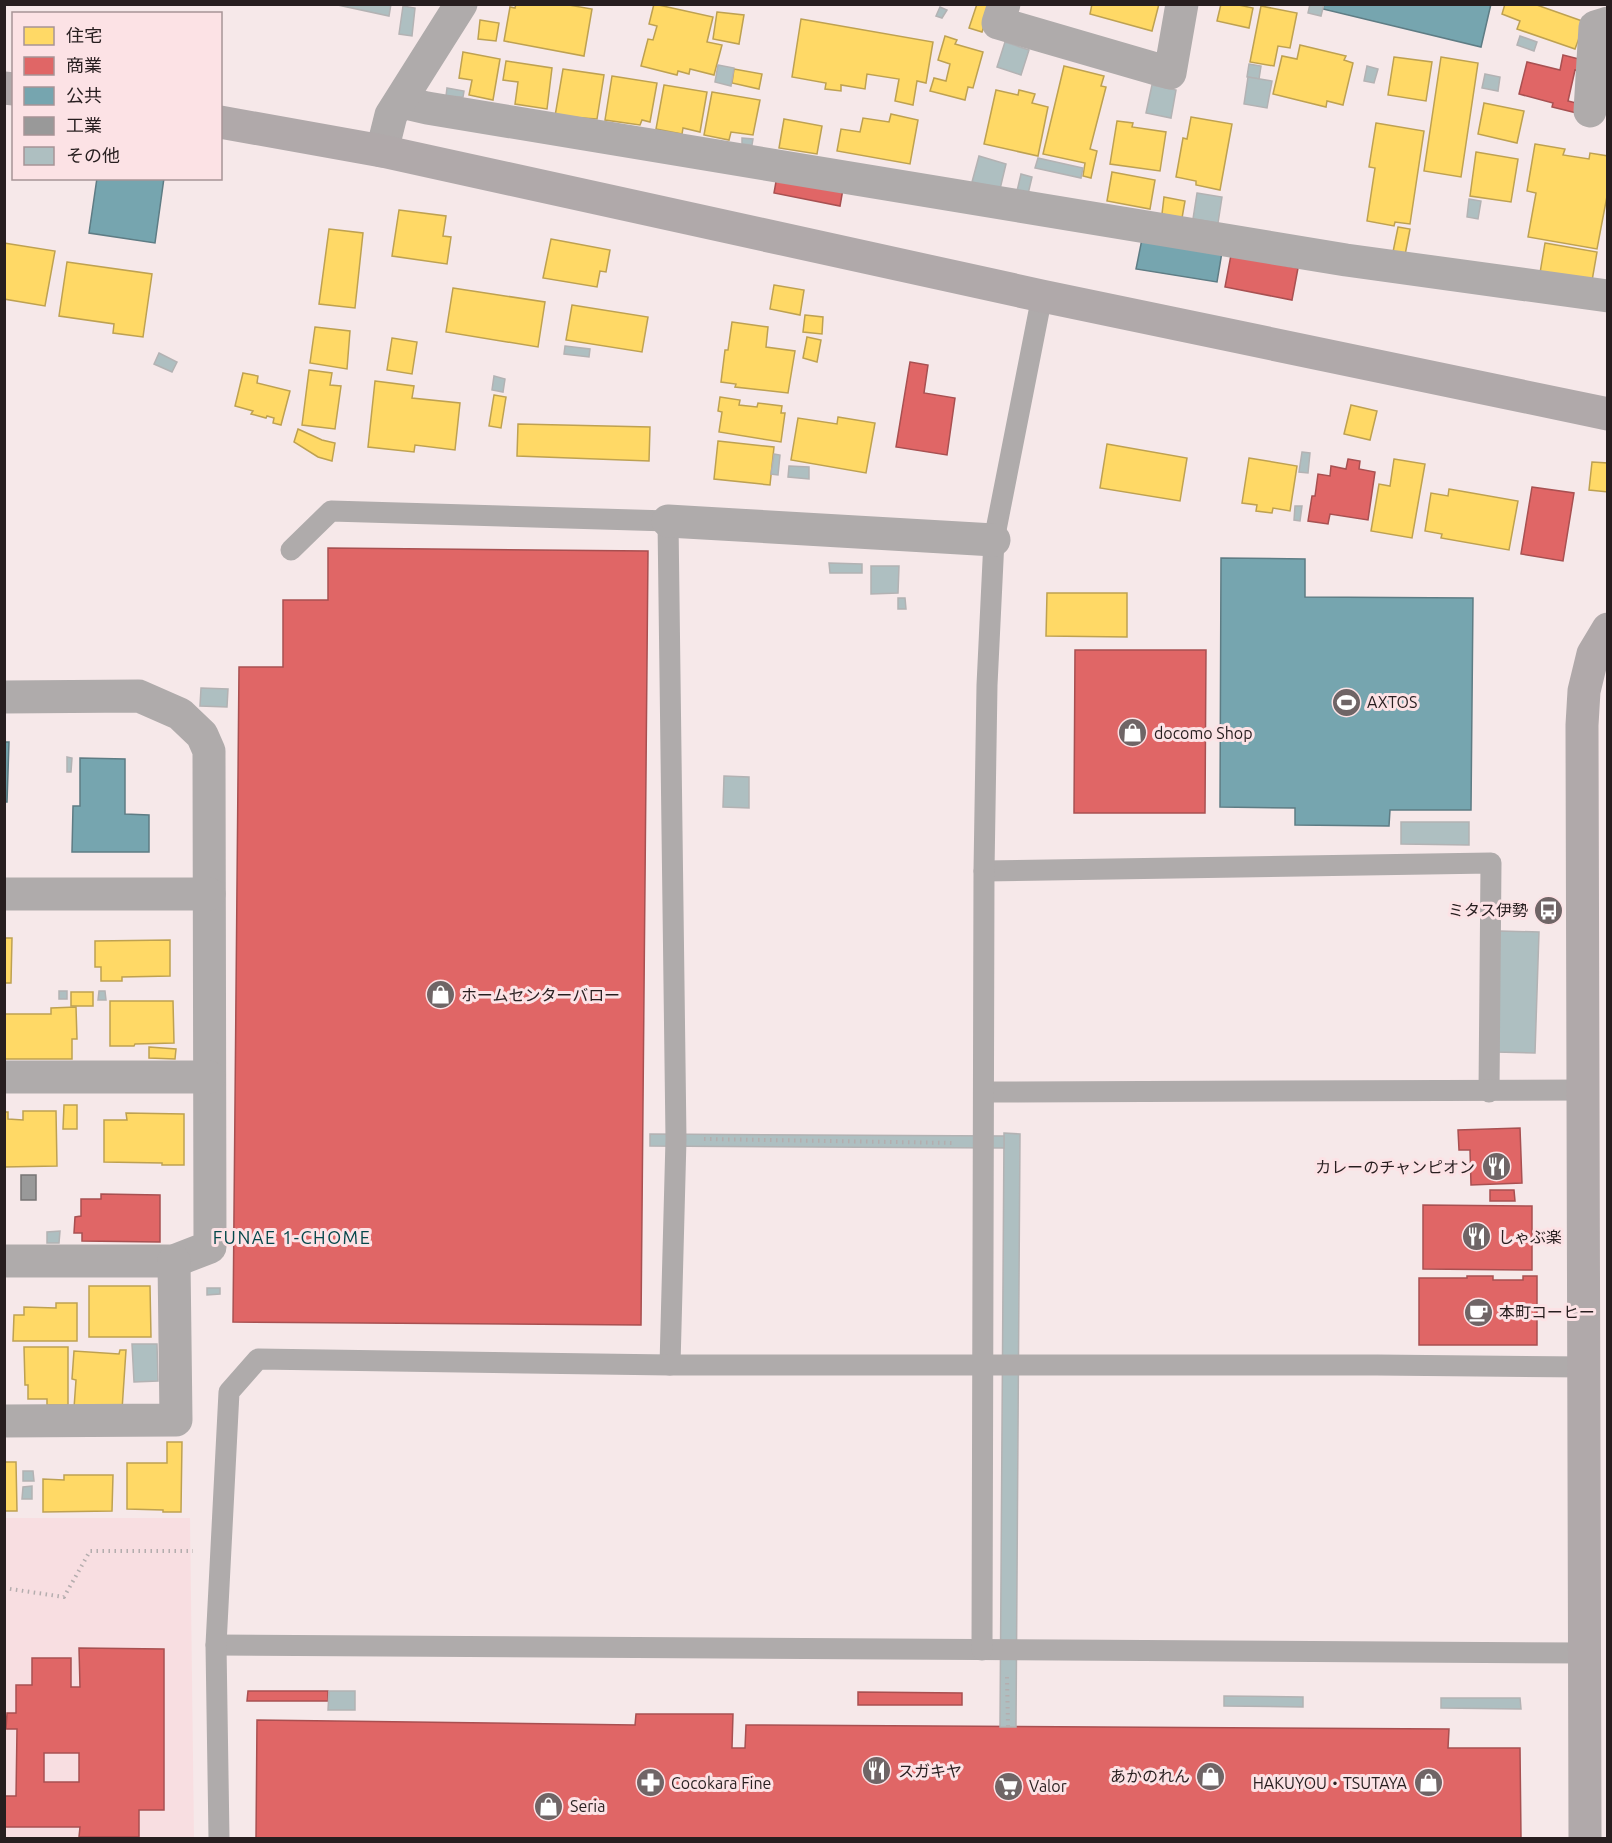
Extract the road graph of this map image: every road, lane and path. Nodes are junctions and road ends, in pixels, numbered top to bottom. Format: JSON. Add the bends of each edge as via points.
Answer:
{"nodes":[{"id":1,"x":460,"y":4,"type":"edge"},
{"id":2,"x":1004,"y":4,"type":"edge"},
{"id":3,"x":1182,"y":4,"type":"edge"},
{"id":4,"x":1608,"y":23,"type":"edge"},
{"id":5,"x":401,"y":102,"type":"junction"},
{"id":6,"x":1590,"y":111,"type":"dead end"},
{"id":7,"x":222,"y":122,"type":"edge"},
{"id":8,"x":382,"y":151,"type":"junction"},
{"id":9,"x":1042,"y":296,"type":"junction"},
{"id":10,"x":1608,"y":296,"type":"edge"},
{"id":11,"x":1608,"y":414,"type":"edge"},
{"id":12,"x":668,"y":521,"type":"junction"},
{"id":13,"x":994,"y":540,"type":"junction"},
{"id":14,"x":291,"y":550,"type":"dead end"},
{"id":15,"x":1603,"y":647,"type":"edge"},
{"id":16,"x":4,"y":697,"type":"edge"},
{"id":17,"x":984,"y":871,"type":"junction"},
{"id":18,"x":4,"y":894,"type":"edge"},
{"id":19,"x":210,"y":894,"type":"junction"},
{"id":20,"x":4,"y":1077,"type":"edge"},
{"id":21,"x":209,"y":1077,"type":"junction"},
{"id":22,"x":1584,"y":1090,"type":"junction"},
{"id":23,"x":984,"y":1092,"type":"junction"},
{"id":24,"x":1489,"y":1092,"type":"junction"},
{"id":25,"x":676,"y":1139,"type":"junction"},
{"id":26,"x":966,"y":1143,"type":"dead end"},
{"id":27,"x":174,"y":1261,"type":"junction"},
{"id":28,"x":4,"y":1262,"type":"edge"},
{"id":29,"x":984,"y":1364,"type":"junction"},
{"id":30,"x":670,"y":1365,"type":"junction"},
{"id":31,"x":1584,"y":1367,"type":"junction"},
{"id":32,"x":4,"y":1421,"type":"edge"},
{"id":33,"x":220,"y":1551,"type":"junction"},
{"id":34,"x":4,"y":1588,"type":"edge"},
{"id":35,"x":216,"y":1645,"type":"junction"},
{"id":36,"x":982,"y":1650,"type":"junction"},
{"id":37,"x":1586,"y":1653,"type":"junction"},
{"id":38,"x":219,"y":1839,"type":"edge"},
{"id":39,"x":1585,"y":1839,"type":"edge"}],
"edges":[{"from":1,"to":5,"type":"street"},
{"from":2,"to":3,"type":"street","via":[[998,23],[1170,73]]},
{"from":4,"to":6,"type":"street","via":[[1595,27]]},
{"from":5,"to":8,"type":"street","via":[[391,116]]},
{"from":5,"to":10,"type":"street","via":[[1346,260]]},
{"from":7,"to":8,"type":"street"},
{"from":8,"to":9,"type":"street"},
{"from":9,"to":11,"type":"street"},
{"from":9,"to":13,"type":"lane"},
{"from":12,"to":13,"type":"street"},
{"from":12,"to":14,"type":"lane","via":[[331,511]]},
{"from":12,"to":25,"type":"lane"},
{"from":13,"to":17,"type":"lane"},
{"from":15,"to":22,"type":"street","via":[[1584,691],[1582,725]]},
{"from":16,"to":19,"type":"street","via":[[140,696],[180,714],[202,735],[209,751]]},
{"from":17,"to":23,"type":"lane"},
{"from":17,"to":24,"type":"lane","via":[[1491,862]]},
{"from":18,"to":19,"type":"street"},
{"from":19,"to":21,"type":"street"},
{"from":20,"to":21,"type":"street"},
{"from":21,"to":27,"type":"street","via":[[210,1247]]},
{"from":22,"to":24,"type":"lane"},
{"from":22,"to":31,"type":"street"},
{"from":23,"to":24,"type":"lane"},
{"from":23,"to":29,"type":"lane"},
{"from":25,"to":26,"type":"path"},
{"from":25,"to":30,"type":"lane"},
{"from":27,"to":28,"type":"street"},
{"from":27,"to":32,"type":"street","via":[[176,1420]]},
{"from":29,"to":30,"type":"lane"},
{"from":29,"to":31,"type":"lane"},
{"from":29,"to":36,"type":"lane"},
{"from":30,"to":33,"type":"lane","via":[[258,1359],[229,1392]]},
{"from":31,"to":37,"type":"street"},
{"from":33,"to":34,"type":"path","via":[[90,1551],[64,1597]]},
{"from":33,"to":35,"type":"lane"},
{"from":35,"to":36,"type":"lane"},
{"from":35,"to":38,"type":"lane"},
{"from":36,"to":37,"type":"lane"},
{"from":37,"to":39,"type":"street"}]}
